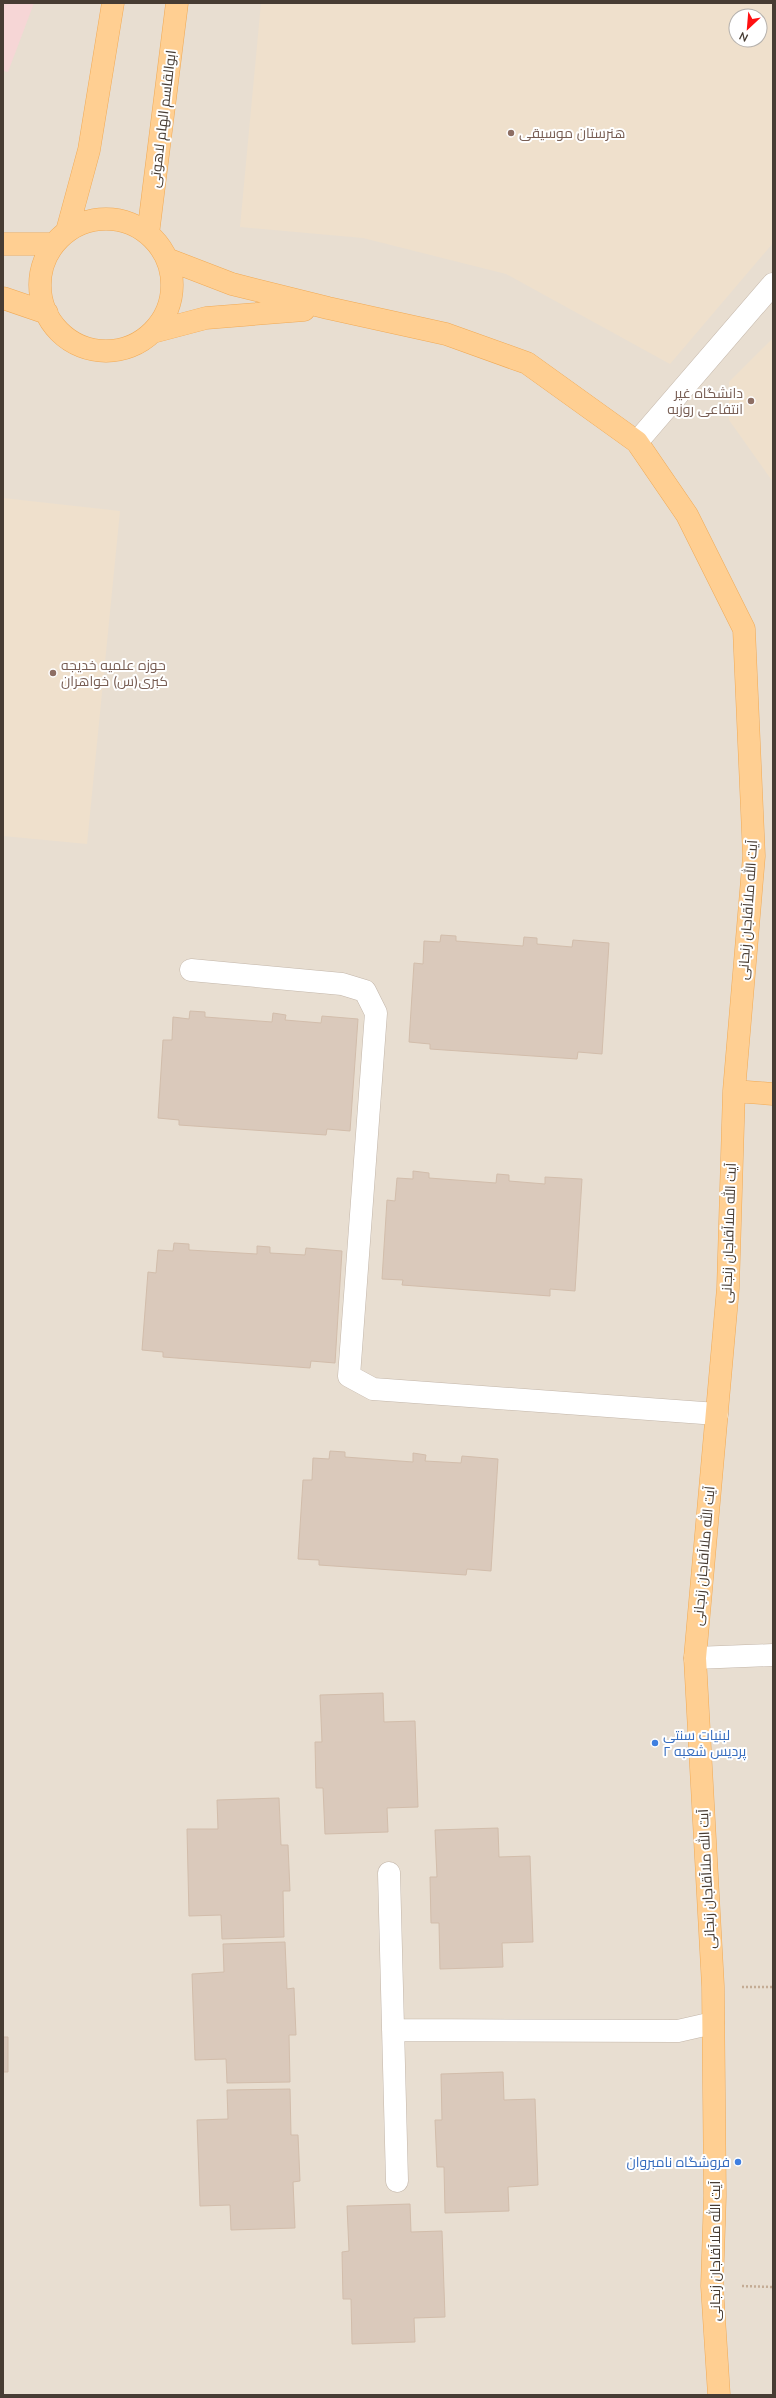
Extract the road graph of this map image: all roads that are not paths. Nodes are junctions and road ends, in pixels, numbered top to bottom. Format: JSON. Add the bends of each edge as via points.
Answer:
{"nodes":[{"id":1,"x":114,"y":3,"type":"edge"},
{"id":2,"x":177,"y":3,"type":"edge"},
{"id":3,"x":148,"y":234,"type":"junction"},
{"id":4,"x":60,"y":238,"type":"junction"},
{"id":5,"x":3,"y":244,"type":"edge"},
{"id":6,"x":167,"y":259,"type":"junction"},
{"id":7,"x":773,"y":284,"type":"edge"},
{"id":8,"x":3,"y":298,"type":"edge"},
{"id":9,"x":328,"y":308,"type":"junction"},
{"id":10,"x":47,"y":312,"type":"junction"},
{"id":11,"x":152,"y":332,"type":"junction"},
{"id":12,"x":637,"y":442,"type":"junction"},
{"id":13,"x":191,"y":970,"type":"dead end"},
{"id":14,"x":734,"y":1091,"type":"junction"},
{"id":15,"x":773,"y":1094,"type":"edge"},
{"id":16,"x":717,"y":1414,"type":"junction"},
{"id":17,"x":773,"y":1655,"type":"edge"},
{"id":18,"x":695,"y":1658,"type":"junction"},
{"id":19,"x":389,"y":1873,"type":"dead end"},
{"id":20,"x":713,"y":2023,"type":"junction"},
{"id":21,"x":393,"y":2030,"type":"junction"},
{"id":22,"x":396,"y":2181,"type":"dead end"},
{"id":23,"x":719,"y":2395,"type":"edge"}],
"edges":[{"from":1,"to":4,"type":"main road","via":[[89,150]]},
{"from":2,"to":3,"type":"main road","name":"ابوالقاسم الهام لاهوتی"},
{"from":3,"to":4,"type":"main road","via":[[129,223],[108,218],[87,221]]},
{"from":3,"to":6,"type":"main road"},
{"from":4,"to":5,"type":"main road"},
{"from":4,"to":10,"type":"main road","via":[[44,261],[40,279],[42,302]]},
{"from":6,"to":9,"type":"main road","via":[[232,284]]},
{"from":6,"to":11,"type":"main road","via":[[172,291],[166,313]]},
{"from":7,"to":12,"type":"street"},
{"from":8,"to":10,"type":"main road"},
{"from":9,"to":11,"type":"main road","via":[[206,318]]},
{"from":9,"to":12,"type":"main road","name":"آیت الله ملاآقاجان زنجانی","via":[[446,334],[527,363]]},
{"from":10,"to":11,"type":"main road","via":[[52,322],[68,339],[88,349],[112,350],[134,345]]},
{"from":12,"to":14,"type":"main road","name":"آیت الله ملاآقاجان زنجانی","via":[[687,515],[744,629],[754,856]]},
{"from":13,"to":16,"type":"street","via":[[342,984],[365,991],[376,1013],[349,1376],[373,1390]]},
{"from":14,"to":15,"type":"main road"},
{"from":14,"to":16,"type":"main road","name":"آیت الله ملاآقاجان زنجانی","via":[[728,1288]]},
{"from":16,"to":18,"type":"main road","name":"آیت الله ملاآقاجان زنجانی"},
{"from":17,"to":18,"type":"street"},
{"from":18,"to":20,"type":"main road","name":"آیت الله ملاآقاجان زنجانی"},
{"from":19,"to":21,"type":"street"},
{"from":20,"to":21,"type":"street","via":[[678,2031]]},
{"from":20,"to":23,"type":"main road","name":"آیت الله ملاآقاجان زنجانی","via":[[715,2196],[712,2286]]},
{"from":21,"to":22,"type":"street"}]}
